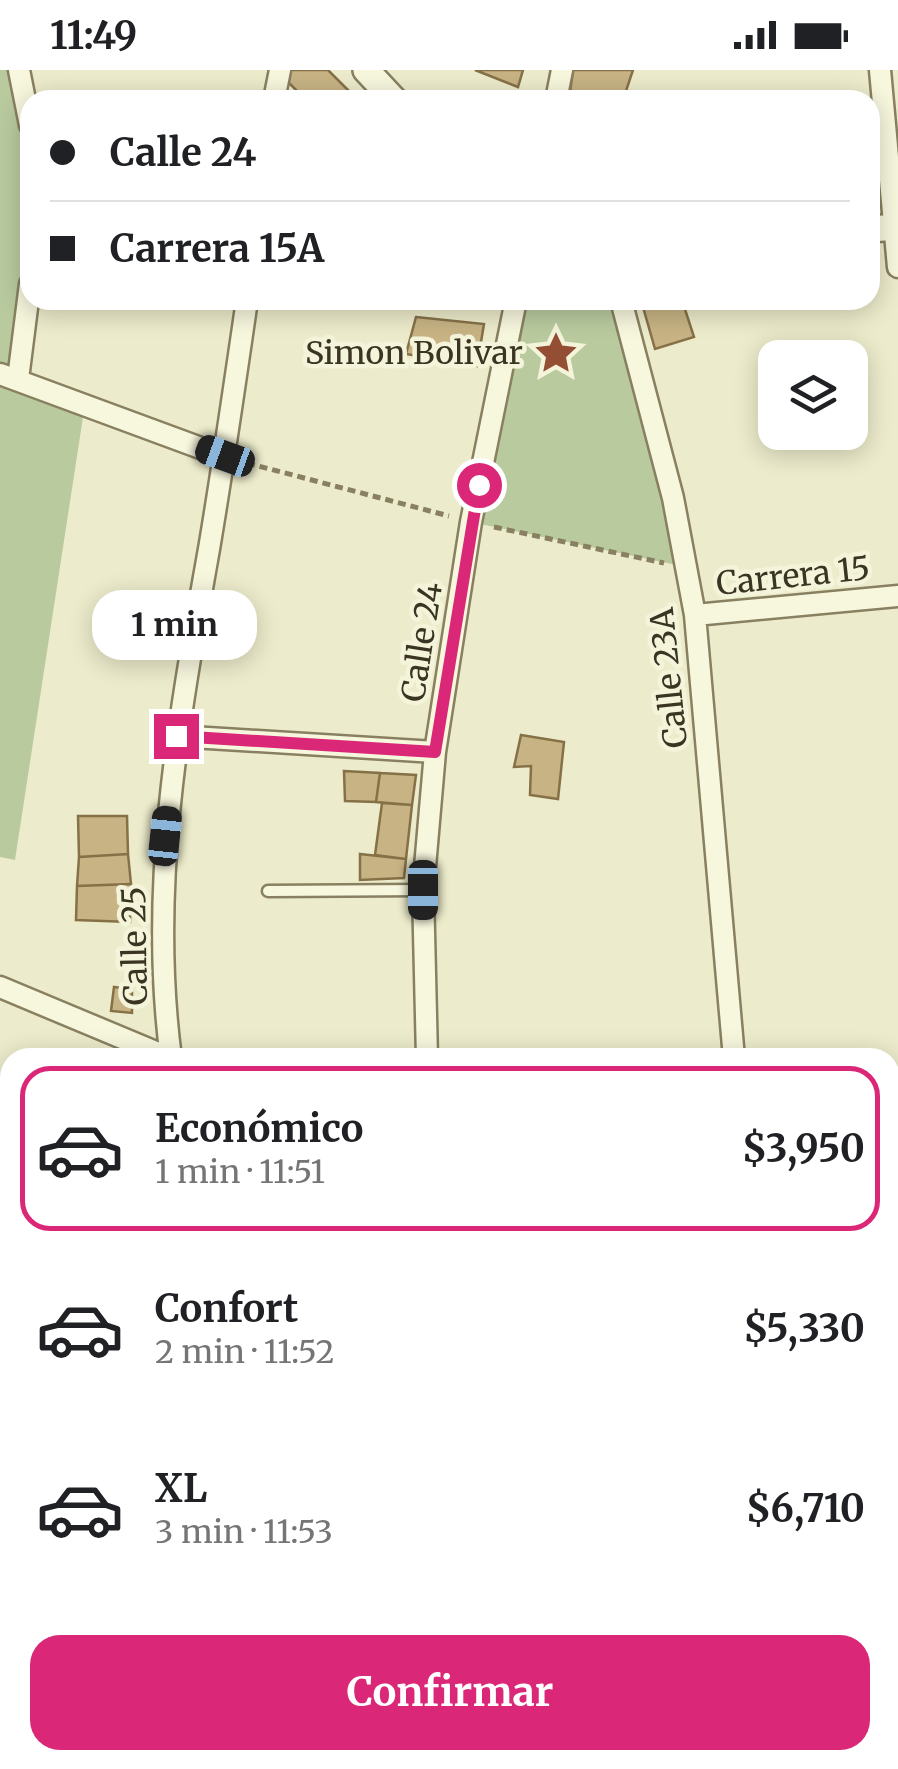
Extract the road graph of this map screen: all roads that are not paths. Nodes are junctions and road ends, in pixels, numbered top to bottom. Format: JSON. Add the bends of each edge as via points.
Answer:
{"nodes":[{"id":1,"x":366,"y":70,"type":"edge"},
{"id":2,"x":880,"y":70,"type":"edge"},
{"id":3,"x":385,"y":90,"type":"edge"},
{"id":4,"x":888,"y":228,"type":"edge"},
{"id":5,"x":898,"y":267,"type":"edge"},
{"id":6,"x":24,"y":310,"type":"edge"},
{"id":7,"x":246,"y":310,"type":"edge"},
{"id":8,"x":514,"y":310,"type":"edge"},
{"id":9,"x":623,"y":310,"type":"edge"},
{"id":10,"x":9,"y":376,"type":"edge"},
{"id":11,"x":225,"y":456,"type":"junction"},
{"id":12,"x":898,"y":596,"type":"edge"},
{"id":13,"x":694,"y":615,"type":"junction"},
{"id":14,"x":176,"y":736,"type":"junction"},
{"id":15,"x":435,"y":752,"type":"junction"},
{"id":16,"x":423,"y":890,"type":"junction"},
{"id":17,"x":268,"y":891,"type":"dead end"},
{"id":18,"x":0,"y":987,"type":"edge"},
{"id":19,"x":147,"y":1048,"type":"edge"},
{"id":20,"x":170,"y":1048,"type":"edge"},
{"id":21,"x":427,"y":1048,"type":"edge"},
{"id":22,"x":733,"y":1048,"type":"edge"}],
"edges":[{"from":1,"to":3,"type":"street"},
{"from":2,"to":4,"type":"street"},
{"from":4,"to":5,"type":"street"},
{"from":6,"to":10,"type":"street"},
{"from":7,"to":11,"type":"street","name":"Calle 25"},
{"from":8,"to":15,"type":"street","name":"Calle 24","via":[[471,522]]},
{"from":9,"to":13,"type":"street","name":"Calle 23A","via":[[673,498]]},
{"from":10,"to":11,"type":"street"},
{"from":11,"to":14,"type":"street","name":"Calle 25"},
{"from":12,"to":13,"type":"street","name":"Carrera 15"},
{"from":13,"to":22,"type":"street","name":"Calle 23A"},
{"from":14,"to":15,"type":"street"},
{"from":14,"to":20,"type":"street","name":"Calle 25","via":[[162,934]]},
{"from":15,"to":16,"type":"street","name":"Calle 24"},
{"from":16,"to":17,"type":"lane"},
{"from":16,"to":21,"type":"street","name":"Calle 24"},
{"from":18,"to":19,"type":"street"}]}
